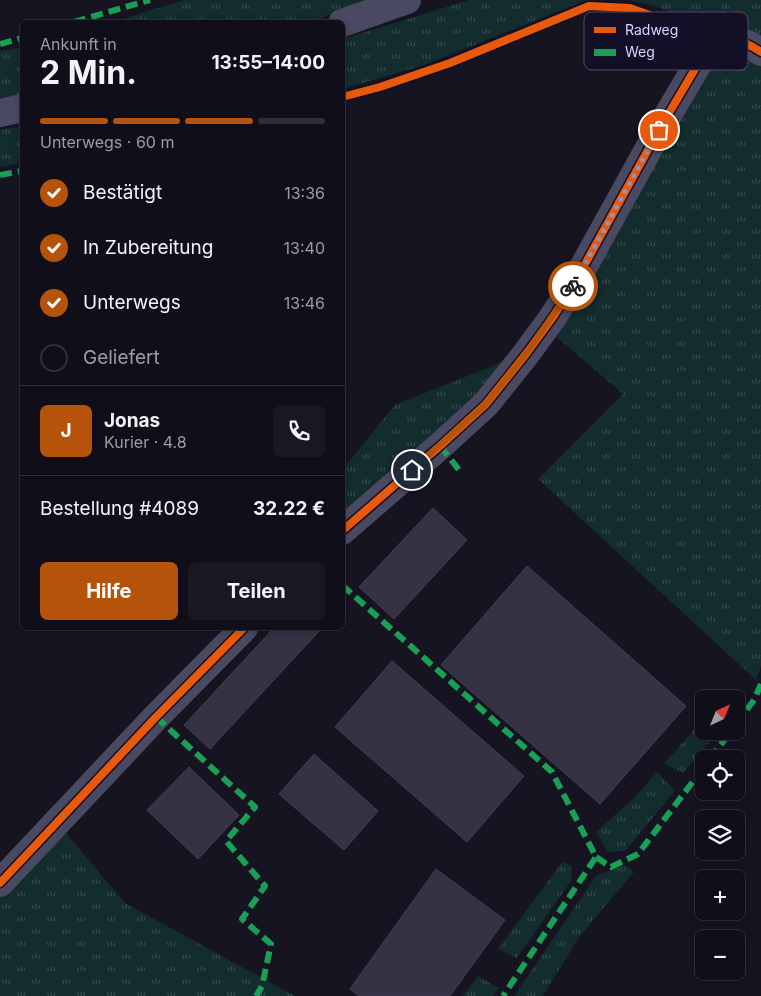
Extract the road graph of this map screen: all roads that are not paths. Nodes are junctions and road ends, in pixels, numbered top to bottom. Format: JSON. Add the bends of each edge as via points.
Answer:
{"nodes":[{"id":1,"x":407,"y":0,"type":"edge"},
{"id":2,"x":345,"y":22,"type":"edge"},
{"id":3,"x":748,"y":44,"type":"edge"},
{"id":4,"x":761,"y":52,"type":"edge"},
{"id":5,"x":694,"y":70,"type":"edge"},
{"id":6,"x":20,"y":108,"type":"edge"},
{"id":7,"x":0,"y":113,"type":"edge"},
{"id":8,"x":345,"y":528,"type":"edge"},
{"id":9,"x":242,"y":630,"type":"edge"},
{"id":10,"x":0,"y":883,"type":"edge"}],
"edges":[{"from":1,"to":2,"type":"street"},
{"from":3,"to":4,"type":"street"},
{"from":5,"to":8,"type":"street","via":[[574,284],[526,354],[486,404]]},
{"from":6,"to":7,"type":"street"},
{"from":9,"to":10,"type":"street"}]}
